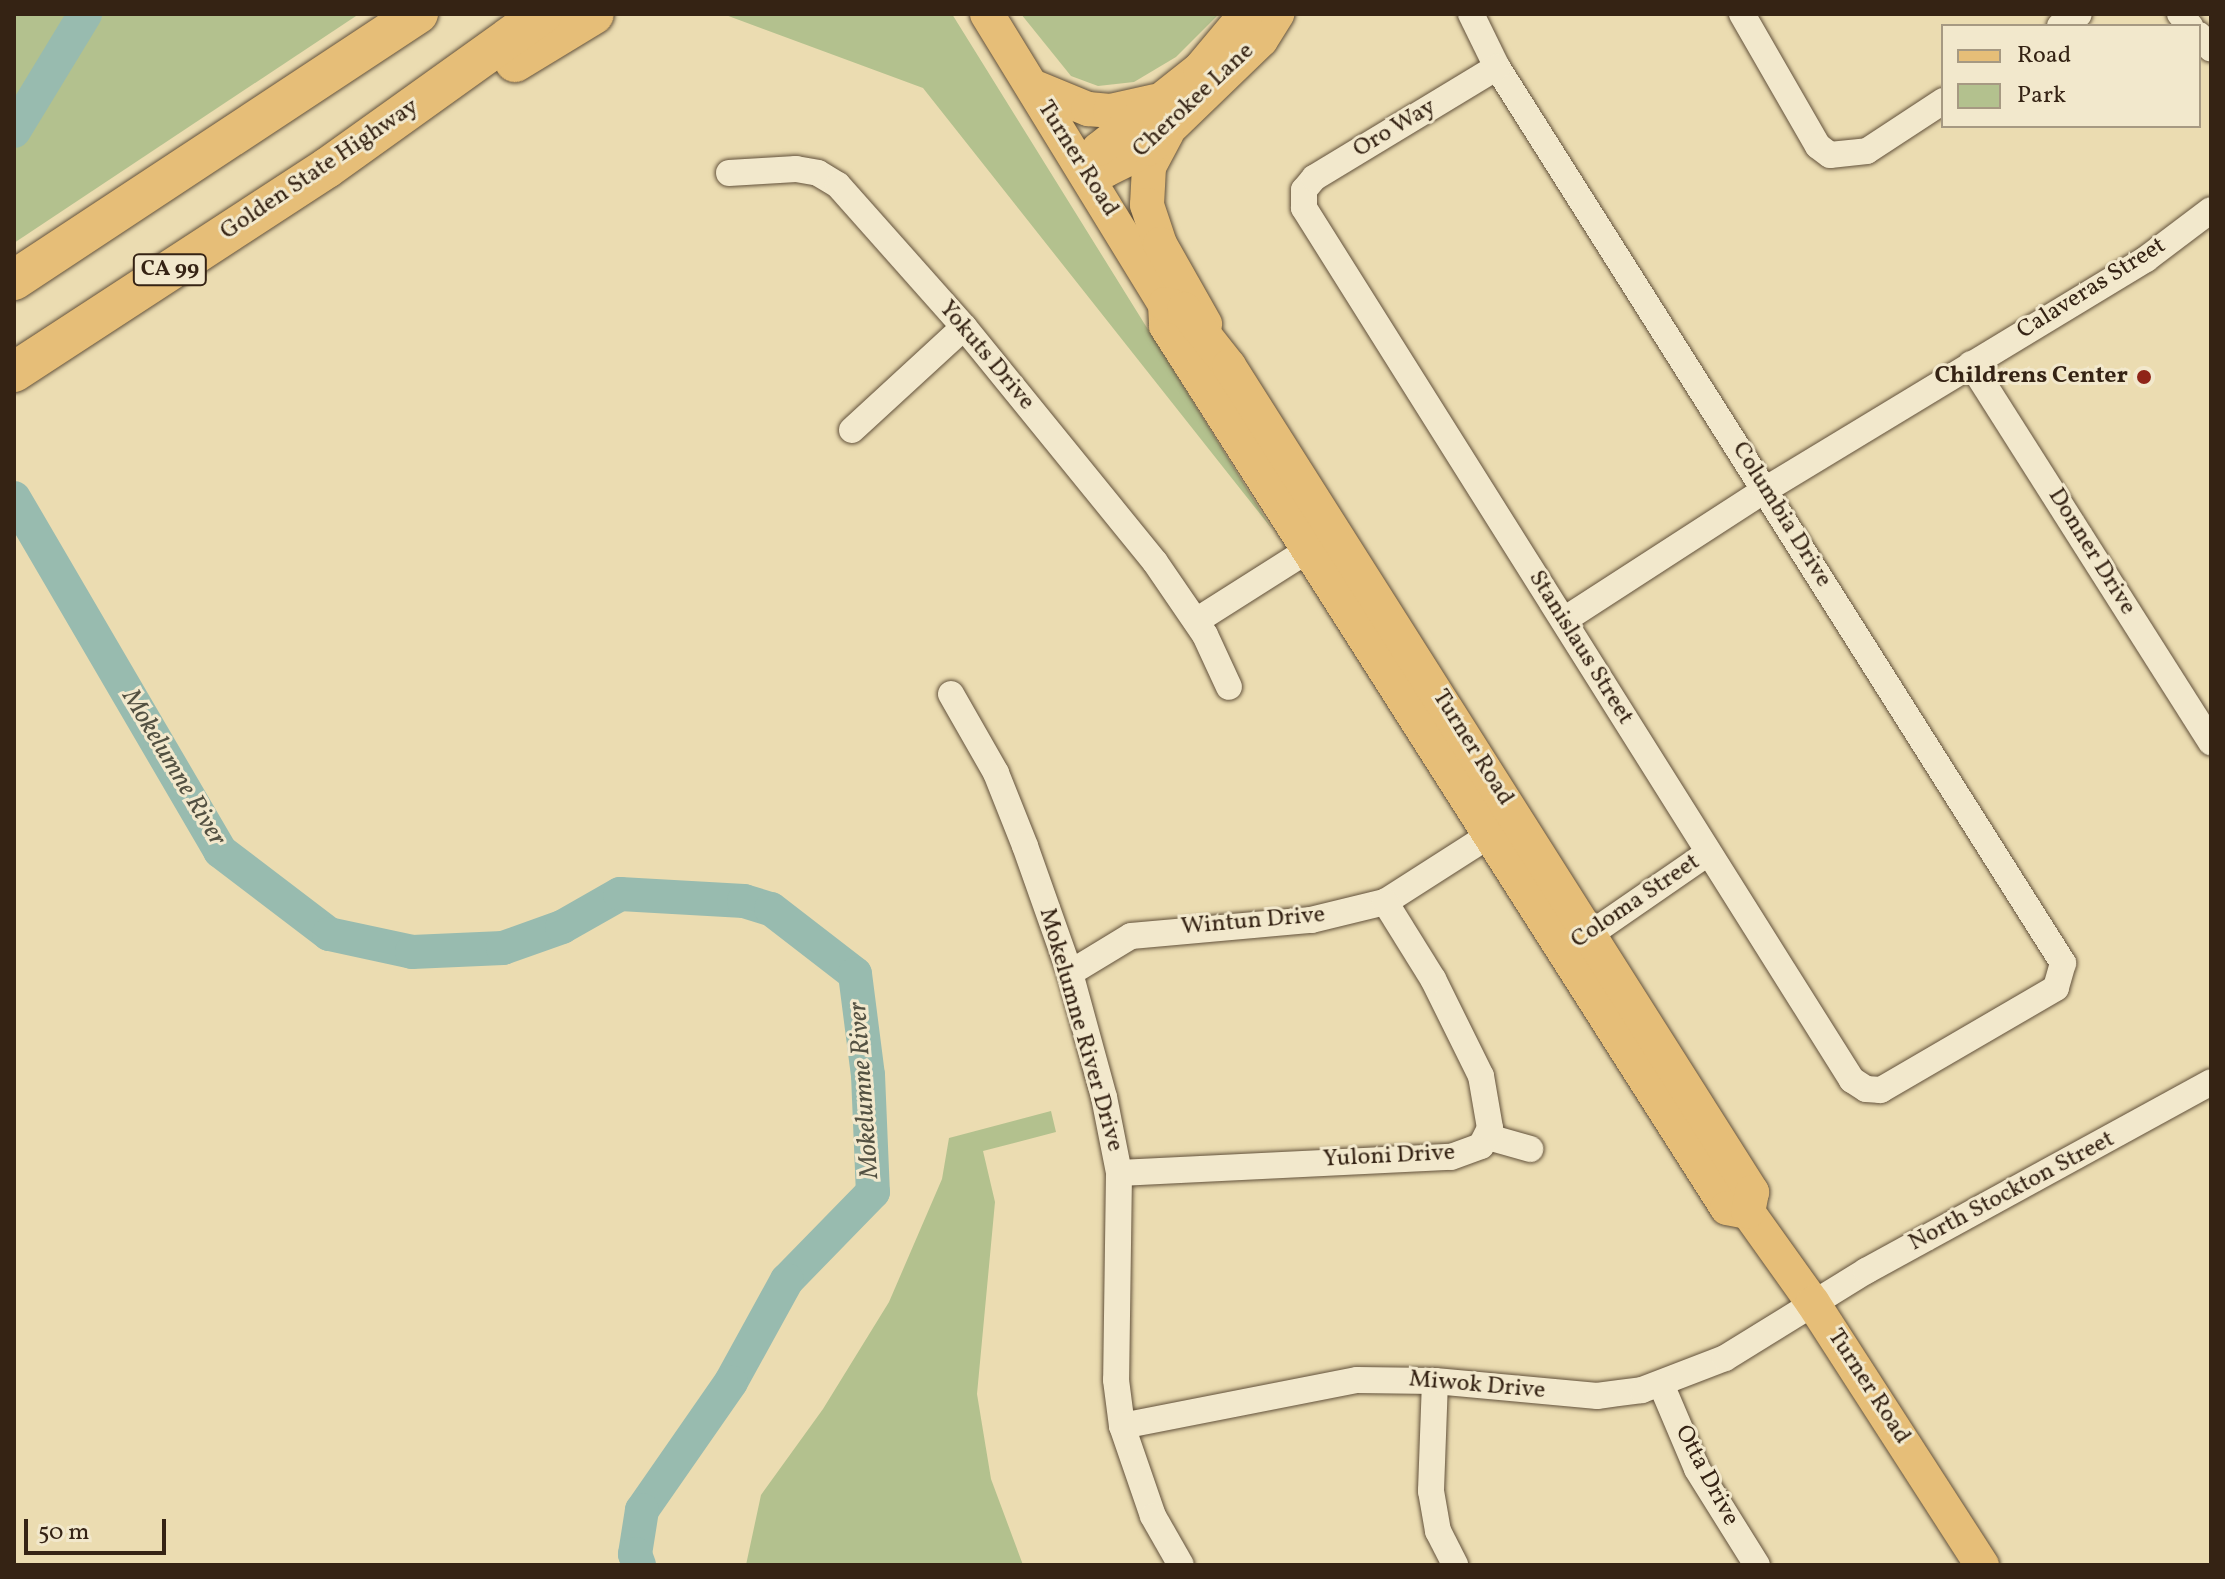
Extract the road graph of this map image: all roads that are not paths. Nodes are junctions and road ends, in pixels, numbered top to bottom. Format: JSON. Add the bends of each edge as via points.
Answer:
{"nodes":[{"id":1,"x":418,"y":14,"type":"edge"},
{"id":2,"x":542,"y":14,"type":"edge"},
{"id":3,"x":594,"y":14,"type":"edge"},
{"id":4,"x":987,"y":14,"type":"edge"},
{"id":5,"x":1246,"y":14,"type":"edge"},
{"id":6,"x":1277,"y":14,"type":"edge"},
{"id":7,"x":1471,"y":14,"type":"edge"},
{"id":8,"x":1742,"y":14,"type":"edge"},
{"id":9,"x":1497,"y":67,"type":"junction"},
{"id":10,"x":1032,"y":86,"type":"junction"},
{"id":11,"x":1163,"y":99,"type":"junction"},
{"id":12,"x":1941,"y":102,"type":"edge"},
{"id":13,"x":1167,"y":133,"type":"junction"},
{"id":14,"x":327,"y":168,"type":"junction"},
{"id":15,"x":1084,"y":168,"type":"junction"},
{"id":16,"x":729,"y":173,"type":"dead end"},
{"id":17,"x":1304,"y":200,"type":"joint"},
{"id":18,"x":2211,"y":210,"type":"edge"},
{"id":19,"x":14,"y":280,"type":"edge"},
{"id":20,"x":1165,"y":304,"type":"junction"},
{"id":21,"x":964,"y":327,"type":"junction"},
{"id":22,"x":1971,"y":364,"type":"junction"},
{"id":23,"x":1229,"y":366,"type":"junction"},
{"id":24,"x":14,"y":372,"type":"edge"},
{"id":25,"x":852,"y":430,"type":"dead end"},
{"id":26,"x":1765,"y":490,"type":"junction"},
{"id":27,"x":1322,"y":541,"type":"junction"},
{"id":28,"x":1564,"y":620,"type":"junction"},
{"id":29,"x":1196,"y":621,"type":"junction"},
{"id":30,"x":1229,"y":687,"type":"dead end"},
{"id":31,"x":951,"y":694,"type":"dead end"},
{"id":32,"x":2211,"y":742,"type":"edge"},
{"id":33,"x":1504,"y":826,"type":"junction"},
{"id":34,"x":1708,"y":853,"type":"junction"},
{"id":35,"x":1385,"y":902,"type":"junction"},
{"id":36,"x":1578,"y":942,"type":"junction"},
{"id":37,"x":1070,"y":973,"type":"junction"},
{"id":38,"x":2211,"y":1082,"type":"edge"},
{"id":39,"x":1866,"y":1089,"type":"joint"},
{"id":40,"x":1488,"y":1137,"type":"junction"},
{"id":41,"x":1530,"y":1149,"type":"dead end"},
{"id":42,"x":1119,"y":1173,"type":"junction"},
{"id":43,"x":1813,"y":1303,"type":"junction"},
{"id":44,"x":1435,"y":1381,"type":"junction"},
{"id":45,"x":1661,"y":1384,"type":"junction"},
{"id":46,"x":1122,"y":1426,"type":"junction"},
{"id":47,"x":1181,"y":1565,"type":"edge"},
{"id":48,"x":1455,"y":1565,"type":"edge"},
{"id":49,"x":1757,"y":1565,"type":"edge"},
{"id":50,"x":1982,"y":1565,"type":"edge"}],
"edges":[{"from":1,"to":19,"type":"highway"},
{"from":2,"to":14,"type":"highway","name":"Golden State Highway","number":"CA 99"},
{"from":3,"to":14,"type":"highway"},
{"from":4,"to":10,"type":"main road","name":"Turner Road"},
{"from":5,"to":11,"type":"main road","name":"Cherokee Lane","via":[[1222,47]]},
{"from":6,"to":13,"type":"main road","name":"Cherokee Lane","via":[[1261,40]]},
{"from":7,"to":9,"type":"street","name":"Columbia Drive"},
{"from":8,"to":12,"type":"street","via":[[1810,133],[1830,155],[1867,151]]},
{"from":9,"to":17,"type":"street","name":"Oro Way","via":[[1314,178]]},
{"from":9,"to":26,"type":"street","name":"Columbia Drive"},
{"from":10,"to":11,"type":"main road","via":[[1088,109],[1110,111]]},
{"from":10,"to":15,"type":"main road","name":"Turner Road"},
{"from":11,"to":15,"type":"main road","name":"Cherokee Lane","via":[[1099,149]]},
{"from":13,"to":15,"type":"main road","name":"Cherokee Lane","via":[[1127,162],[1106,170]]},
{"from":13,"to":23,"type":"main road","via":[[1149,167],[1147,205],[1160,244]]},
{"from":14,"to":24,"type":"highway","name":"Golden State Highway","number":"CA 99"},
{"from":15,"to":20,"type":"main road","name":"Turner Road"},
{"from":16,"to":21,"type":"street","name":"Yokuts Drive","via":[[796,169],[818,173],[838,185]]},
{"from":17,"to":28,"type":"street","name":"Stanislaus Street","via":[[1314,229]]},
{"from":18,"to":22,"type":"street","name":"Calaveras Street","via":[[2146,259]]},
{"from":20,"to":23,"type":"main road","name":"Turner Road","via":[[1184,309]]},
{"from":20,"to":27,"type":"main road","name":"Turner Road","via":[[1166,326]]},
{"from":21,"to":25,"type":"street"},
{"from":21,"to":29,"type":"street","name":"Yokuts Drive","via":[[1155,562]]},
{"from":22,"to":26,"type":"street","name":"Calaveras Street"},
{"from":22,"to":32,"type":"street","name":"Donner Drive"},
{"from":23,"to":27,"type":"main road","name":"Turner Road"},
{"from":26,"to":28,"type":"street","name":"Calaveras Street"},
{"from":26,"to":39,"type":"street","name":"Columbia Drive","via":[[2063,963],[2056,988],[1881,1090]]},
{"from":27,"to":29,"type":"street"},
{"from":27,"to":33,"type":"main road","name":"Turner Road"},
{"from":28,"to":34,"type":"street","name":"Stanislaus Street"},
{"from":29,"to":30,"type":"street","name":"Yokuts Drive"},
{"from":31,"to":37,"type":"street","name":"Mokelumne River Drive","via":[[996,773]]},
{"from":33,"to":35,"type":"street","name":"Wintun Drive"},
{"from":33,"to":36,"type":"main road","name":"Turner Road"},
{"from":34,"to":36,"type":"street","name":"Coloma Street"},
{"from":34,"to":39,"type":"street","name":"Stanislaus Street","via":[[1852,1080]]},
{"from":35,"to":37,"type":"street","name":"Wintun Drive","via":[[1311,920],[1131,936]]},
{"from":35,"to":40,"type":"street","name":"Yuloni Drive","via":[[1433,979],[1481,1076]]},
{"from":36,"to":43,"type":"main road","name":"Turner Road","via":[[1727,1208],[1748,1212]]},
{"from":37,"to":42,"type":"street","name":"Mokelumne River Drive"},
{"from":38,"to":43,"type":"street","name":"North Stockton Street"},
{"from":40,"to":41,"type":"street"},
{"from":40,"to":42,"type":"street","name":"Yuloni Drive","via":[[1472,1151],[1451,1157]]},
{"from":42,"to":46,"type":"street","name":"Mokelumne River Drive","via":[[1116,1380]]},
{"from":43,"to":45,"type":"street","name":"Miwok Drive","via":[[1725,1358]]},
{"from":43,"to":50,"type":"main road","name":"Turner Road"},
{"from":44,"to":45,"type":"street","name":"Miwok Drive","via":[[1597,1396]]},
{"from":44,"to":46,"type":"street","name":"Miwok Drive","via":[[1312,1385]]},
{"from":44,"to":48,"type":"street","via":[[1431,1491],[1438,1531]]},
{"from":45,"to":49,"type":"street","name":"Otta Drive","via":[[1697,1469]]},
{"from":46,"to":47,"type":"street","name":"Mokelumne River Drive","via":[[1153,1516]]}]}
